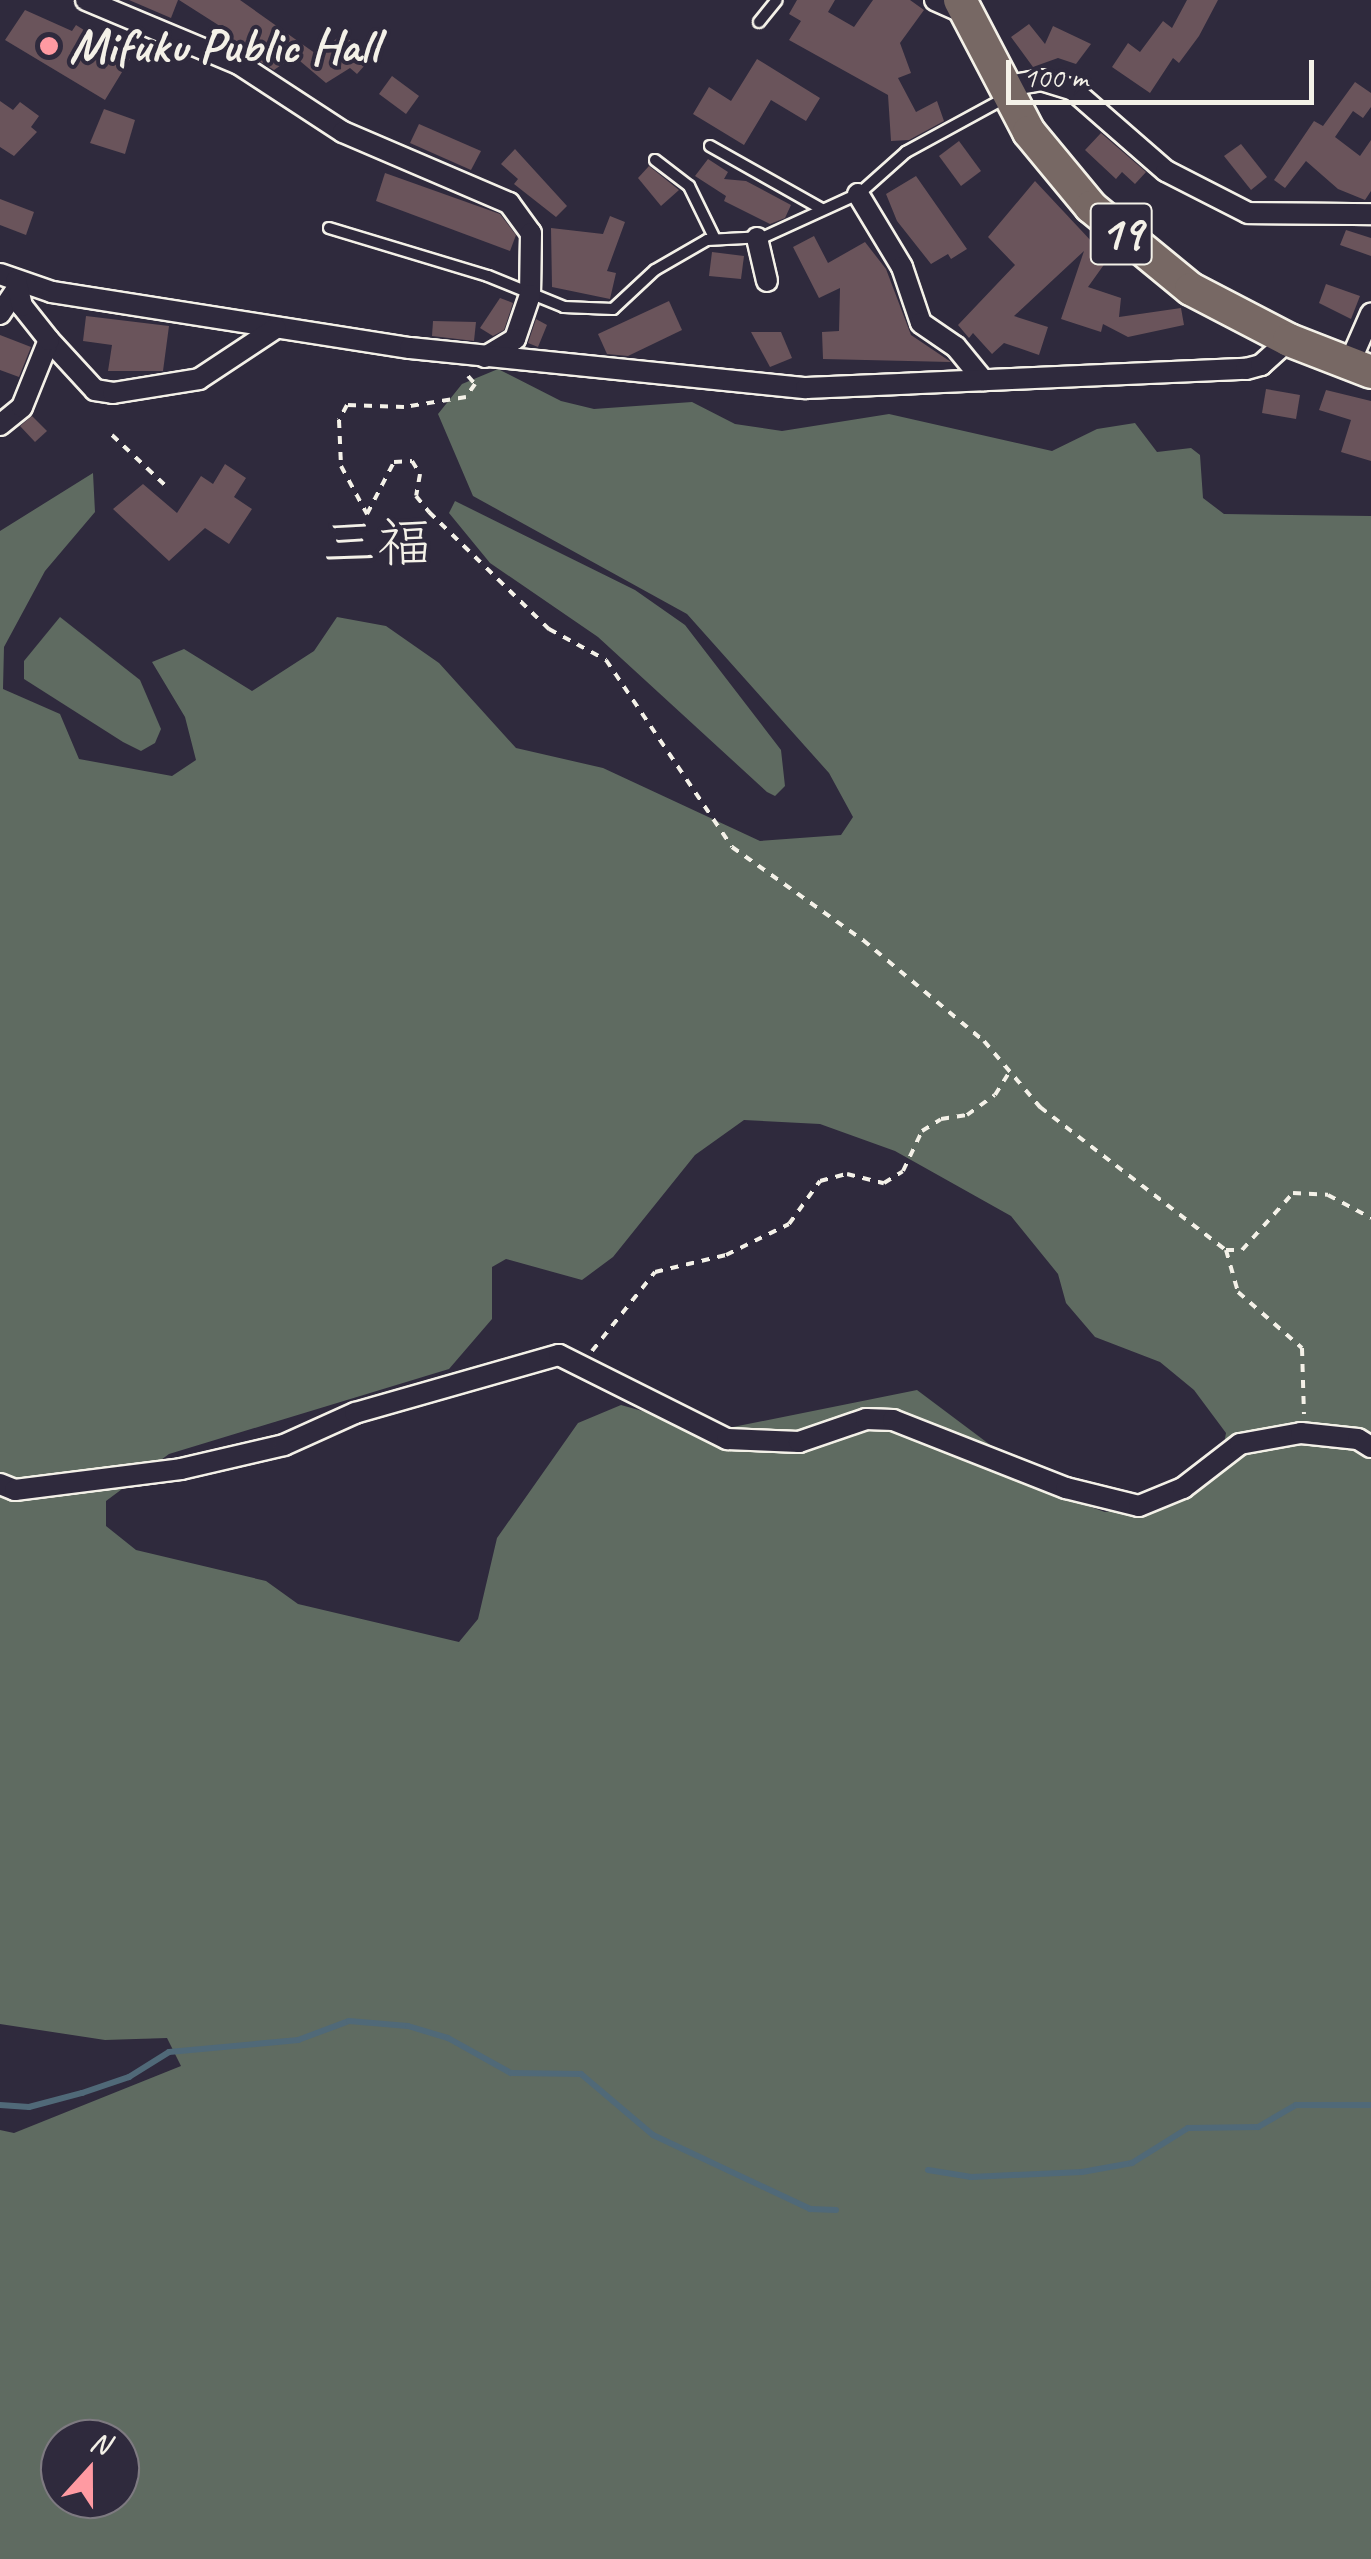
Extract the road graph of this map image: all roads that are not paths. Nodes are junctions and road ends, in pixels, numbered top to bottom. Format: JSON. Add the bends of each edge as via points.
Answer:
{"nodes":[{"id":1,"x":86,"y":0,"type":"edge"},
{"id":2,"x":777,"y":0,"type":"edge"},
{"id":3,"x":953,"y":4,"type":"edge"},
{"id":4,"x":758,"y":22,"type":"dead end"},
{"id":5,"x":1004,"y":92,"type":"junction"},
{"id":6,"x":710,"y":146,"type":"dead end"},
{"id":7,"x":655,"y":160,"type":"dead end"},
{"id":8,"x":858,"y":194,"type":"junction"},
{"id":9,"x":822,"y":210,"type":"junction"},
{"id":10,"x":1371,"y":214,"type":"edge"},
{"id":11,"x":329,"y":228,"type":"dead end"},
{"id":12,"x":714,"y":237,"type":"junction"},
{"id":13,"x":757,"y":238,"type":"junction"},
{"id":14,"x":766,"y":281,"type":"dead end"},
{"id":15,"x":11,"y":282,"type":"edge"},
{"id":16,"x":530,"y":295,"type":"junction"},
{"id":17,"x":0,"y":314,"type":"edge"},
{"id":18,"x":1371,"y":314,"type":"edge"},
{"id":19,"x":276,"y":328,"type":"junction"},
{"id":20,"x":50,"y":340,"type":"junction"},
{"id":21,"x":1289,"y":340,"type":"junction"},
{"id":22,"x":486,"y":357,"type":"junction"},
{"id":23,"x":1360,"y":368,"type":"edge"},
{"id":24,"x":983,"y":380,"type":"junction"},
{"id":25,"x":0,"y":425,"type":"edge"},
{"id":26,"x":1371,"y":1447,"type":"edge"},
{"id":27,"x":0,"y":1484,"type":"edge"}],
"edges":[{"from":1,"to":16,"type":"street","via":[[239,64],[322,120],[385,152],[501,197],[531,233]]},
{"from":2,"to":4,"type":"lane"},
{"from":3,"to":5,"type":"main road","number":"19"},
{"from":5,"to":8,"type":"lane","via":[[929,137]]},
{"from":5,"to":10,"type":"street","via":[[1041,80],[1073,90],[1111,117],[1150,159],[1248,213]]},
{"from":5,"to":21,"type":"main road","number":"19","via":[[1048,157],[1142,253],[1221,306]]},
{"from":6,"to":9,"type":"lane"},
{"from":7,"to":12,"type":"lane","via":[[689,186]]},
{"from":8,"to":9,"type":"lane"},
{"from":8,"to":24,"type":"street","via":[[902,267],[921,323],[956,346]]},
{"from":9,"to":13,"type":"lane"},
{"from":11,"to":16,"type":"lane"},
{"from":12,"to":13,"type":"lane"},
{"from":12,"to":16,"type":"lane","via":[[655,270],[613,309],[576,309]]},
{"from":13,"to":14,"type":"street"},
{"from":15,"to":17,"type":"street"},
{"from":15,"to":19,"type":"street"},
{"from":15,"to":20,"type":"street"},
{"from":16,"to":22,"type":"street","via":[[515,339]]},
{"from":18,"to":23,"type":"street"},
{"from":19,"to":20,"type":"street","via":[[199,380],[112,393],[95,390]]},
{"from":19,"to":22,"type":"street"},
{"from":20,"to":25,"type":"street","via":[[22,407]]},
{"from":21,"to":23,"type":"main road","number":"19"},
{"from":21,"to":24,"type":"street","via":[[1261,365],[1246,369]]},
{"from":22,"to":24,"type":"street","via":[[806,388]]},
{"from":26,"to":27,"type":"street","via":[[1358,1439],[1301,1433],[1240,1444],[1184,1488],[1139,1506],[1066,1488],[893,1420],[866,1418],[800,1442],[727,1439],[560,1355],[355,1413],[284,1445],[181,1469],[14,1490]]}]}
